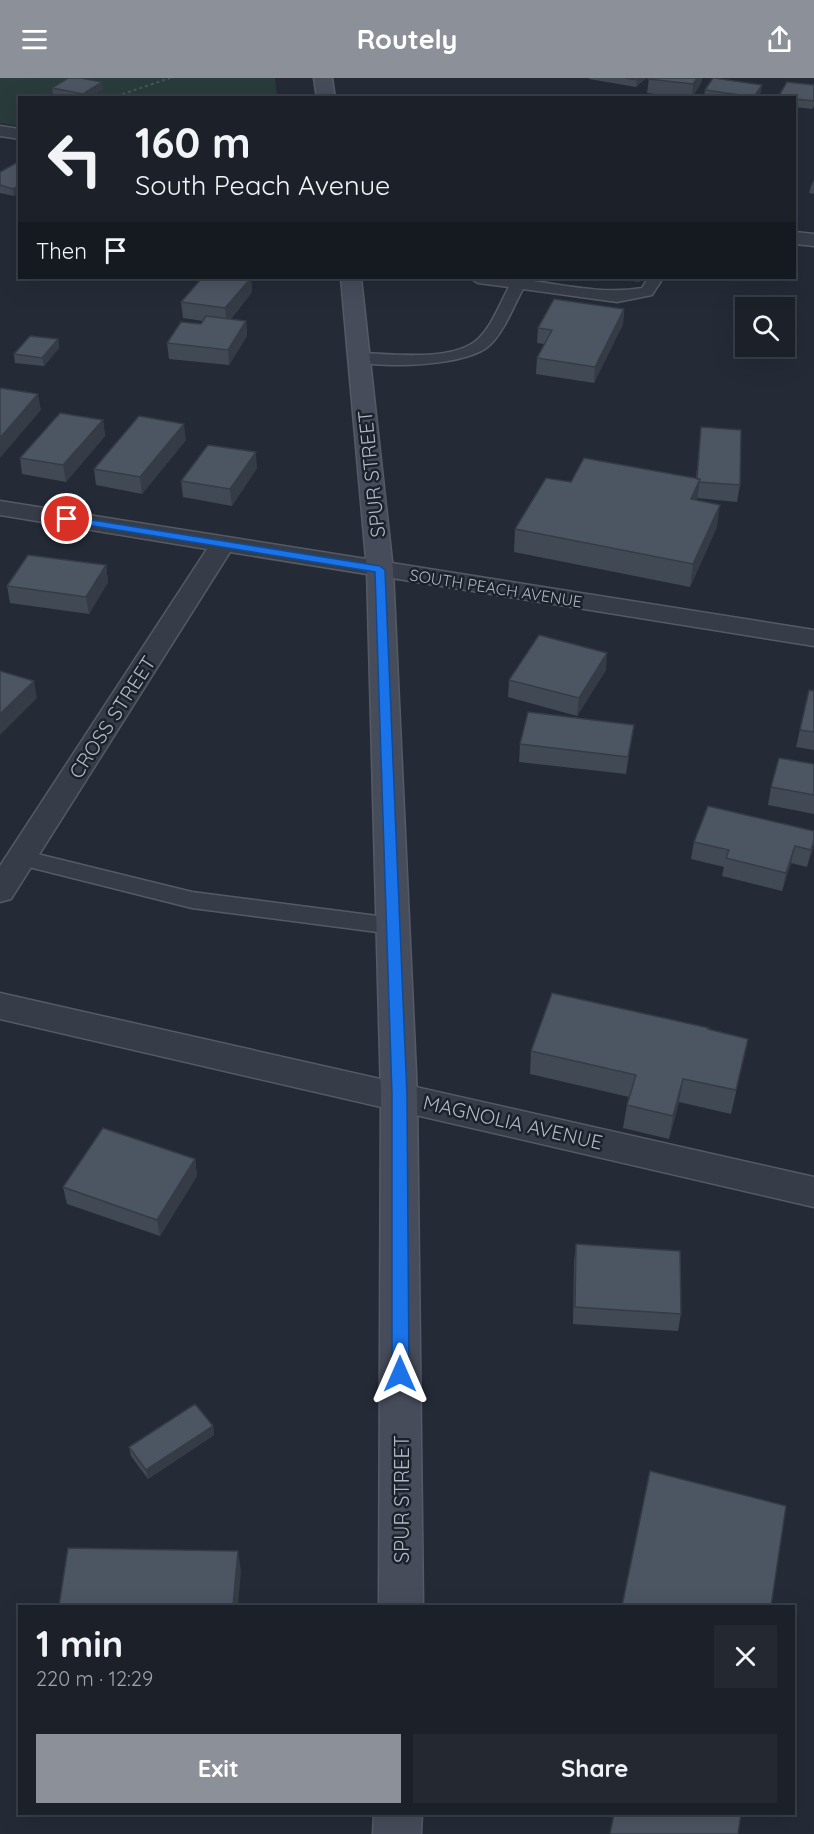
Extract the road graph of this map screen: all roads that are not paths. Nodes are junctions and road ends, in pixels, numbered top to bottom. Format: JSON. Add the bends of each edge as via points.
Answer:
{"nodes":[{"id":1,"x":323,"y":78,"type":"edge"},
{"id":2,"x":326,"y":96,"type":"edge"},
{"id":3,"x":0,"y":130,"type":"edge"},
{"id":4,"x":18,"y":134,"type":"edge"},
{"id":5,"x":796,"y":238,"type":"edge"},
{"id":6,"x":814,"y":240,"type":"edge"},
{"id":7,"x":351,"y":279,"type":"edge"},
{"id":8,"x":486,"y":279,"type":"edge"},
{"id":9,"x":654,"y":279,"type":"edge"},
{"id":10,"x":519,"y":283,"type":"junction"},
{"id":11,"x":360,"y":358,"type":"junction"},
{"id":12,"x":0,"y":508,"type":"edge"},
{"id":13,"x":223,"y":543,"type":"junction"},
{"id":14,"x":380,"y":570,"type":"junction"},
{"id":15,"x":814,"y":638,"type":"edge"},
{"id":16,"x":21,"y":858,"type":"junction"},
{"id":17,"x":0,"y":891,"type":"edge"},
{"id":18,"x":393,"y":926,"type":"junction"},
{"id":19,"x":0,"y":1006,"type":"edge"},
{"id":20,"x":399,"y":1095,"type":"junction"},
{"id":21,"x":814,"y":1192,"type":"edge"},
{"id":22,"x":401,"y":1605,"type":"edge"},
{"id":23,"x":398,"y":1815,"type":"edge"},
{"id":24,"x":397,"y":1834,"type":"edge"}],
"edges":[{"from":1,"to":2,"type":"main road"},
{"from":3,"to":4,"type":"street"},
{"from":5,"to":6,"type":"street"},
{"from":7,"to":11,"type":"main road","name":"SPUR STREET"},
{"from":8,"to":10,"type":"lane"},
{"from":9,"to":10,"type":"lane","via":[[647,292],[617,297]]},
{"from":10,"to":11,"type":"lane","via":[[484,342],[471,352],[455,357]]},
{"from":11,"to":14,"type":"main road","name":"SPUR STREET"},
{"from":12,"to":13,"type":"street","name":"SOUTH PEACH AVENUE"},
{"from":13,"to":14,"type":"street","name":"SOUTH PEACH AVENUE"},
{"from":13,"to":16,"type":"street","name":"CROSS STREET"},
{"from":14,"to":15,"type":"street","name":"SOUTH PEACH AVENUE"},
{"from":14,"to":18,"type":"main road","name":"SPUR STREET"},
{"from":16,"to":17,"type":"street","name":"CROSS STREET"},
{"from":16,"to":18,"type":"lane","via":[[192,900]]},
{"from":18,"to":20,"type":"main road","name":"SPUR STREET"},
{"from":19,"to":20,"type":"street","name":"MAGNOLIA AVENUE"},
{"from":20,"to":21,"type":"street","name":"MAGNOLIA AVENUE"},
{"from":20,"to":22,"type":"main road","name":"SPUR STREET"},
{"from":23,"to":24,"type":"main road"}]}
